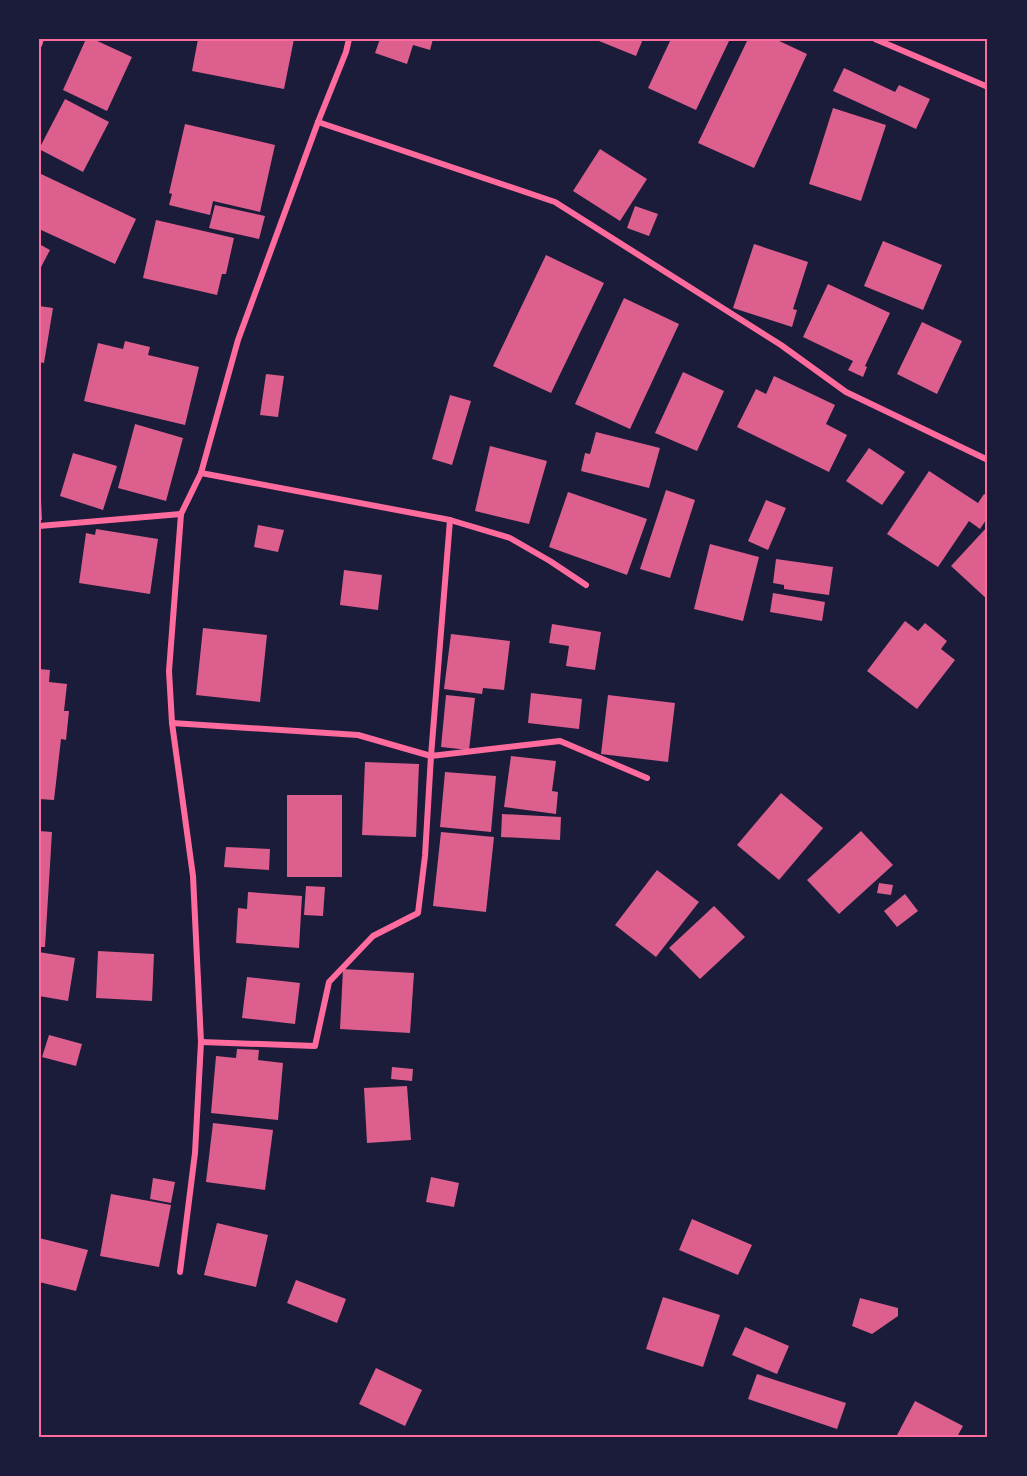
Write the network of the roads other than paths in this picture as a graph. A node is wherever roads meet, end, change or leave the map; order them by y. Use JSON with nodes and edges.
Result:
{"nodes":[{"id":1,"x":41,"y":39,"type":"edge"},
{"id":2,"x":350,"y":39,"type":"edge"},
{"id":3,"x":875,"y":39,"type":"edge"},
{"id":4,"x":39,"y":45,"type":"edge"},
{"id":5,"x":987,"y":84,"type":"edge"},
{"id":6,"x":318,"y":122,"type":"junction"},
{"id":7,"x":988,"y":460,"type":"edge"},
{"id":8,"x":201,"y":473,"type":"junction"},
{"id":9,"x":181,"y":514,"type":"junction"},
{"id":10,"x":450,"y":520,"type":"junction"},
{"id":11,"x":39,"y":526,"type":"edge"},
{"id":12,"x":586,"y":585,"type":"dead end"},
{"id":13,"x":172,"y":723,"type":"junction"},
{"id":14,"x":431,"y":756,"type":"junction"},
{"id":15,"x":647,"y":778,"type":"dead end"},
{"id":16,"x":201,"y":1042,"type":"junction"},
{"id":17,"x":180,"y":1272,"type":"dead end"}],
"edges":[{"from":1,"to":4,"type":"street"},
{"from":2,"to":6,"type":"street"},
{"from":3,"to":5,"type":"street"},
{"from":6,"to":7,"type":"street"},
{"from":6,"to":8,"type":"street"},
{"from":8,"to":9,"type":"street"},
{"from":8,"to":10,"type":"street"},
{"from":9,"to":11,"type":"street"},
{"from":9,"to":13,"type":"street"},
{"from":10,"to":12,"type":"street"},
{"from":10,"to":14,"type":"street"},
{"from":13,"to":14,"type":"street"},
{"from":13,"to":16,"type":"street"},
{"from":14,"to":15,"type":"street"},
{"from":14,"to":16,"type":"street"},
{"from":16,"to":17,"type":"street"}]}
